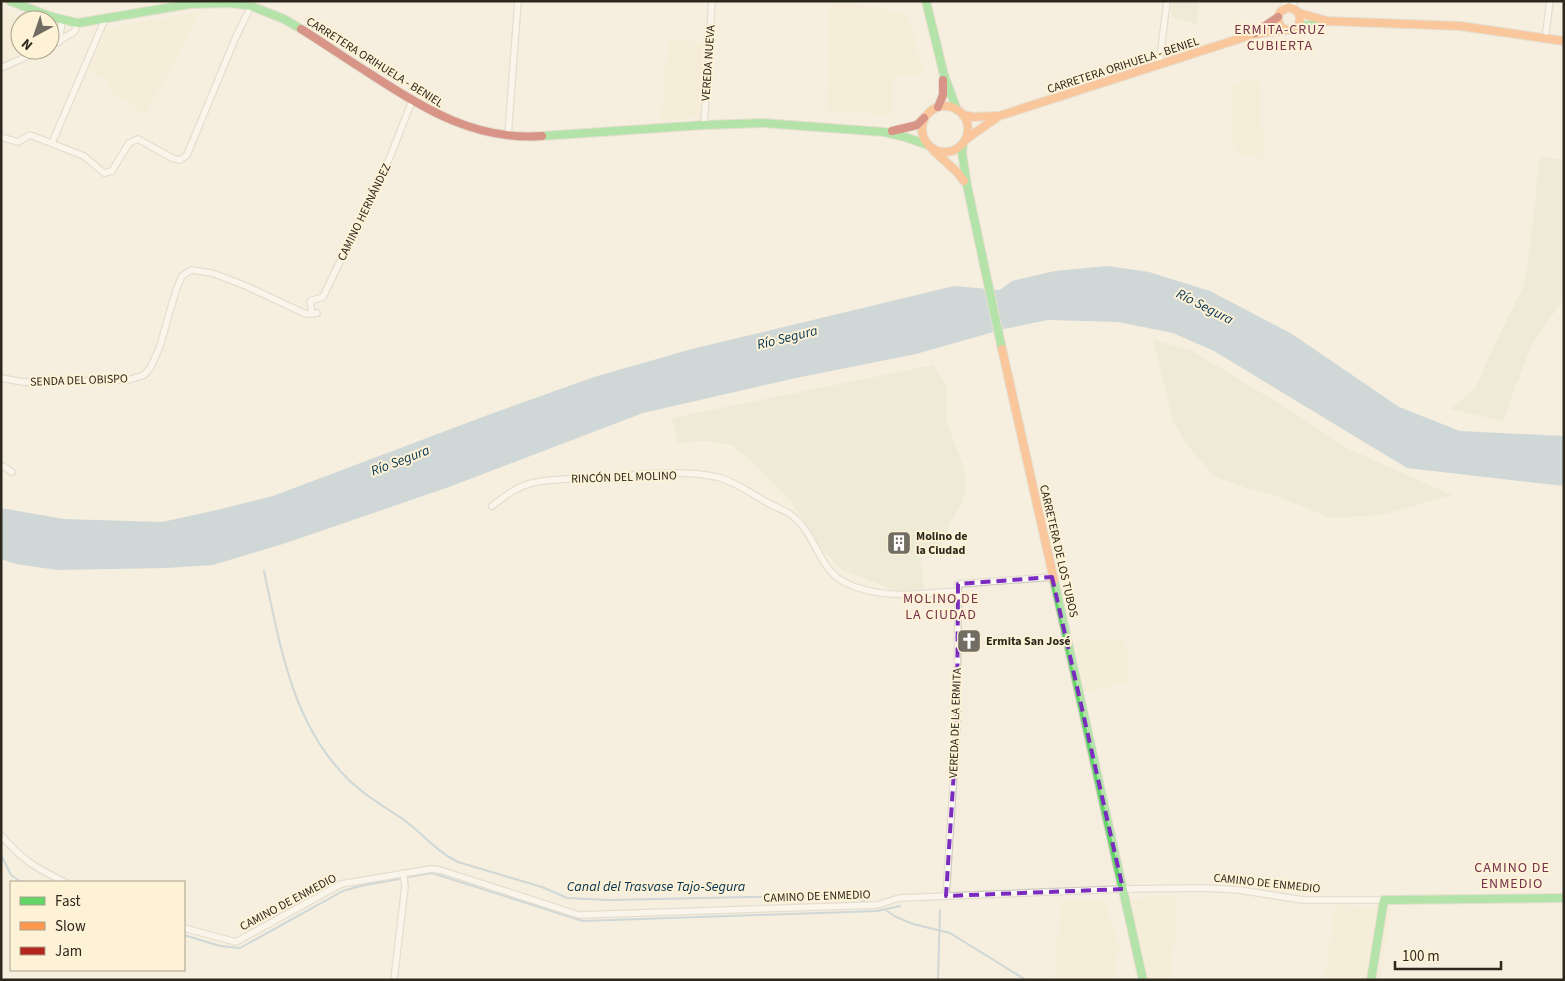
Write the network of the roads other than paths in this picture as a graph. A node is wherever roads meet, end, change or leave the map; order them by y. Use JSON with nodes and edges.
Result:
{"nodes":[{"id":1,"x":10,"y":1,"type":"edge"},
{"id":2,"x":518,"y":1,"type":"edge"},
{"id":3,"x":712,"y":1,"type":"edge"},
{"id":4,"x":926,"y":1,"type":"edge"},
{"id":5,"x":1167,"y":1,"type":"edge"},
{"id":6,"x":1286,"y":1,"type":"edge"},
{"id":7,"x":1550,"y":1,"type":"edge"},
{"id":8,"x":179,"y":4,"type":"edge"},
{"id":9,"x":251,"y":6,"type":"junction"},
{"id":10,"x":1295,"y":8,"type":"edge"},
{"id":11,"x":1279,"y":14,"type":"junction"},
{"id":12,"x":105,"y":19,"type":"junction"},
{"id":13,"x":62,"y":21,"type":"junction"},
{"id":14,"x":1327,"y":21,"type":"junction"},
{"id":15,"x":78,"y":23,"type":"junction"},
{"id":16,"x":1298,"y":27,"type":"junction"},
{"id":17,"x":1284,"y":30,"type":"junction"},
{"id":18,"x":1254,"y":34,"type":"junction"},
{"id":19,"x":60,"y":35,"type":"edge"},
{"id":20,"x":1545,"y":39,"type":"junction"},
{"id":21,"x":60,"y":41,"type":"edge"},
{"id":22,"x":1564,"y":41,"type":"edge"},
{"id":23,"x":19,"y":60,"type":"edge"},
{"id":24,"x":1159,"y":65,"type":"junction"},
{"id":25,"x":1,"y":68,"type":"edge"},
{"id":26,"x":944,"y":76,"type":"junction"},
{"id":27,"x":412,"y":101,"type":"junction"},
{"id":28,"x":938,"y":107,"type":"junction"},
{"id":29,"x":960,"y":112,"type":"junction"},
{"id":30,"x":1000,"y":116,"type":"junction"},
{"id":31,"x":925,"y":117,"type":"junction"},
{"id":32,"x":704,"y":125,"type":"junction"},
{"id":33,"x":884,"y":132,"type":"junction"},
{"id":34,"x":508,"y":135,"type":"junction"},
{"id":35,"x":1,"y":137,"type":"edge"},
{"id":36,"x":964,"y":141,"type":"junction"},
{"id":37,"x":52,"y":143,"type":"junction"},
{"id":38,"x":929,"y":146,"type":"junction"},
{"id":39,"x":967,"y":185,"type":"junction"},
{"id":40,"x":314,"y":314,"type":"joint"},
{"id":41,"x":1,"y":378,"type":"edge"},
{"id":42,"x":1,"y":465,"type":"edge"},
{"id":43,"x":12,"y":472,"type":"dead end"},
{"id":44,"x":492,"y":506,"type":"dead end"},
{"id":45,"x":1052,"y":577,"type":"junction"},
{"id":46,"x":958,"y":592,"type":"junction"},
{"id":47,"x":1,"y":835,"type":"edge"},
{"id":48,"x":404,"y":873,"type":"junction"},
{"id":49,"x":63,"y":881,"type":"edge"},
{"id":50,"x":1123,"y":889,"type":"junction"},
{"id":51,"x":946,"y":896,"type":"junction"},
{"id":52,"x":1564,"y":898,"type":"edge"},
{"id":53,"x":1384,"y":900,"type":"junction"},
{"id":54,"x":185,"y":928,"type":"edge"},
{"id":55,"x":394,"y":980,"type":"edge"},
{"id":56,"x":1143,"y":980,"type":"edge"},
{"id":57,"x":1371,"y":980,"type":"edge"}],
"edges":[{"from":1,"to":13,"type":"main road","name":"CARRETERA ORIHUELA - BENIEL"},
{"from":2,"to":34,"type":"street"},
{"from":3,"to":32,"type":"street","name":"VEREDA NUEVA"},
{"from":4,"to":26,"type":"main road"},
{"from":5,"to":24,"type":"street"},
{"from":6,"to":11,"type":"street"},
{"from":7,"to":20,"type":"street"},
{"from":8,"to":9,"type":"main road","name":"CARRETERA ORIHUELA - BENIEL"},
{"from":8,"to":12,"type":"main road","name":"CARRETERA ORIHUELA - BENIEL"},
{"from":9,"to":27,"type":"main road","name":"CARRETERA ORIHUELA - BENIEL"},
{"from":9,"to":37,"type":"street"},
{"from":10,"to":11,"type":"main road"},
{"from":10,"to":14,"type":"main road"},
{"from":10,"to":16,"type":"main road"},
{"from":11,"to":17,"type":"main road"},
{"from":11,"to":18,"type":"main road","name":"CARRETERA ORIHUELA - BENIEL"},
{"from":12,"to":15,"type":"main road","name":"CARRETERA ORIHUELA - BENIEL"},
{"from":12,"to":37,"type":"street"},
{"from":13,"to":15,"type":"main road","name":"CARRETERA ORIHUELA - BENIEL"},
{"from":13,"to":19,"type":"street"},
{"from":14,"to":16,"type":"main road"},
{"from":14,"to":20,"type":"main road"},
{"from":15,"to":21,"type":"street"},
{"from":16,"to":17,"type":"main road"},
{"from":17,"to":18,"type":"main road","name":"CARRETERA ORIHUELA - BENIEL"},
{"from":18,"to":24,"type":"main road","name":"CARRETERA ORIHUELA - BENIEL"},
{"from":20,"to":22,"type":"main road"},
{"from":23,"to":25,"type":"street"},
{"from":24,"to":30,"type":"main road","name":"CARRETERA ORIHUELA - BENIEL"},
{"from":26,"to":28,"type":"main road"},
{"from":26,"to":29,"type":"main road"},
{"from":27,"to":34,"type":"main road","name":"CARRETERA ORIHUELA - BENIEL"},
{"from":27,"to":40,"type":"street","name":"CAMINO HERNÁNDEZ"},
{"from":28,"to":29,"type":"main road"},
{"from":28,"to":31,"type":"main road"},
{"from":29,"to":30,"type":"main road","name":"CARRETERA ORIHUELA - BENIEL"},
{"from":29,"to":36,"type":"main road"},
{"from":30,"to":36,"type":"main road","name":"CARRETERA ORIHUELA - BENIEL"},
{"from":31,"to":33,"type":"main road","name":"CARRETERA ORIHUELA - BENIEL"},
{"from":31,"to":38,"type":"main road"},
{"from":32,"to":33,"type":"main road","name":"CARRETERA ORIHUELA - BENIEL"},
{"from":32,"to":34,"type":"main road","name":"CARRETERA ORIHUELA - BENIEL"},
{"from":33,"to":38,"type":"main road","name":"CARRETERA ORIHUELA - BENIEL"},
{"from":35,"to":37,"type":"street"},
{"from":36,"to":38,"type":"main road"},
{"from":36,"to":39,"type":"main road","name":"CARRETERA DE LOS TUBOS"},
{"from":38,"to":39,"type":"main road"},
{"from":39,"to":45,"type":"main road","name":"CARRETERA DE LOS TUBOS"},
{"from":40,"to":41,"type":"street","name":"SENDA DEL OBISPO"},
{"from":42,"to":43,"type":"street"},
{"from":44,"to":46,"type":"street","name":"RINCÓN DEL MOLINO"},
{"from":45,"to":46,"type":"street"},
{"from":45,"to":50,"type":"main road","name":"CARRETERA DE LOS TUBOS"},
{"from":46,"to":51,"type":"street","name":"VEREDA DE LA ERMITA"},
{"from":47,"to":49,"type":"street"},
{"from":48,"to":51,"type":"street","name":"CAMINO DE ENMEDIO"},
{"from":48,"to":54,"type":"street","name":"CAMINO DE ENMEDIO"},
{"from":48,"to":55,"type":"street"},
{"from":50,"to":51,"type":"street","name":"CAMINO DE ENMEDIO"},
{"from":50,"to":53,"type":"street","name":"CAMINO DE ENMEDIO"},
{"from":50,"to":56,"type":"main road","name":"CARRETERA DE LOS TUBOS"},
{"from":52,"to":53,"type":"main road","name":"CAMINO DE ENMEDIO"},
{"from":53,"to":57,"type":"main road"}]}
